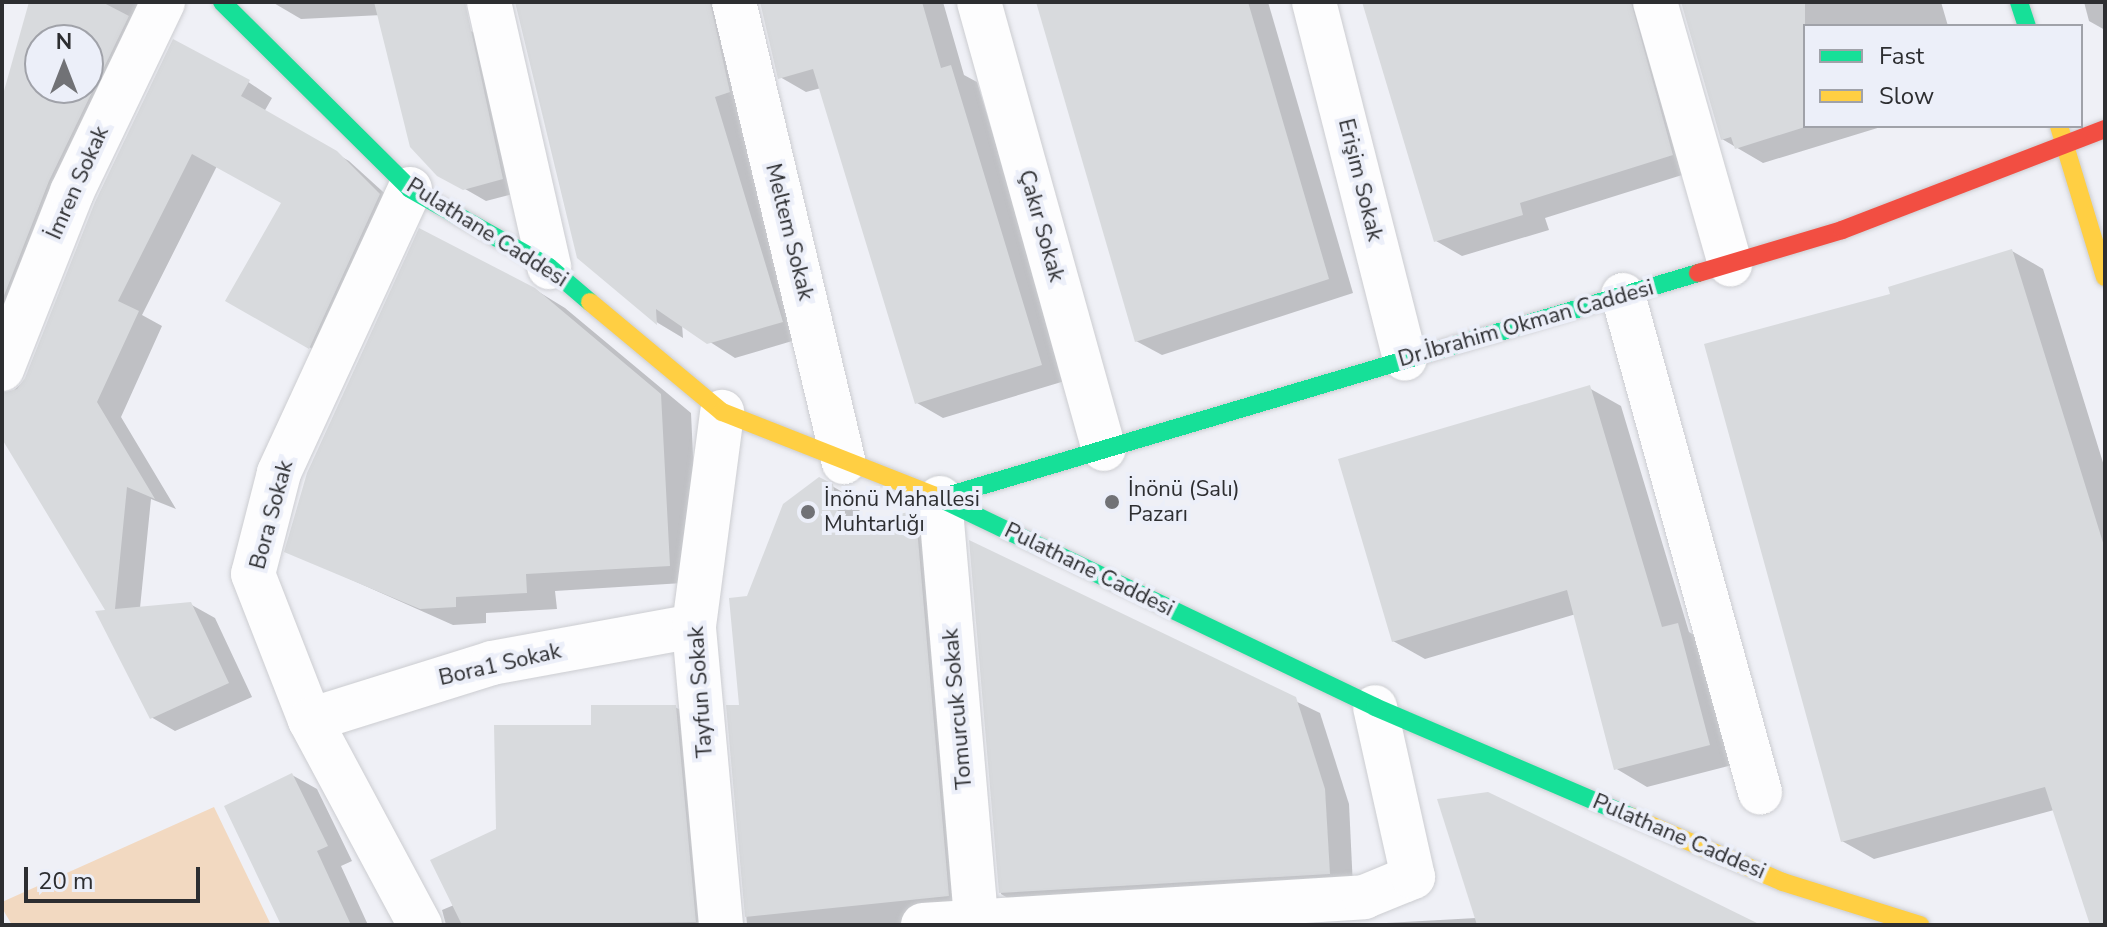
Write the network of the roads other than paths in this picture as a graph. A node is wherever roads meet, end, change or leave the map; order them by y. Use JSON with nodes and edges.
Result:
{"nodes":[{"id":1,"x":163,"y":2,"type":"edge"},
{"id":2,"x":222,"y":2,"type":"edge"},
{"id":3,"x":489,"y":2,"type":"edge"},
{"id":4,"x":734,"y":2,"type":"edge"},
{"id":5,"x":979,"y":2,"type":"edge"},
{"id":6,"x":1314,"y":2,"type":"edge"},
{"id":7,"x":1655,"y":2,"type":"edge"},
{"id":8,"x":2019,"y":2,"type":"edge"},
{"id":9,"x":2026,"y":24,"type":"edge"},
{"id":10,"x":2105,"y":129,"type":"edge"},
{"id":11,"x":2061,"y":134,"type":"edge"},
{"id":12,"x":410,"y":189,"type":"junction"},
{"id":13,"x":1730,"y":264,"type":"junction"},
{"id":14,"x":549,"y":267,"type":"junction"},
{"id":15,"x":2105,"y":277,"type":"edge"},
{"id":16,"x":1623,"y":295,"type":"junction"},
{"id":17,"x":1405,"y":359,"type":"junction"},
{"id":18,"x":2,"y":369,"type":"edge"},
{"id":19,"x":722,"y":412,"type":"junction"},
{"id":20,"x":1104,"y":449,"type":"junction"},
{"id":21,"x":844,"y":462,"type":"junction"},
{"id":22,"x":940,"y":498,"type":"junction"},
{"id":23,"x":694,"y":626,"type":"junction"},
{"id":24,"x":1375,"y":707,"type":"junction"},
{"id":25,"x":310,"y":720,"type":"junction"},
{"id":26,"x":1760,"y":792,"type":"dead end"},
{"id":27,"x":976,"y":920,"type":"junction"},
{"id":28,"x":420,"y":925,"type":"edge"},
{"id":29,"x":721,"y":925,"type":"edge"},
{"id":30,"x":923,"y":925,"type":"edge"},
{"id":31,"x":1920,"y":925,"type":"edge"}],
"edges":[{"from":1,"to":18,"type":"street","name":"İmren Sokak"},
{"from":2,"to":12,"type":"street","name":"Pulathane Caddesi"},
{"from":3,"to":14,"type":"street"},
{"from":4,"to":21,"type":"street","name":"Meltem Sokak"},
{"from":5,"to":20,"type":"street","name":"Çakır Sokak"},
{"from":6,"to":17,"type":"street","name":"Erişim Sokak"},
{"from":7,"to":13,"type":"street"},
{"from":8,"to":9,"type":"street"},
{"from":10,"to":11,"type":"street","name":"Dr.İbrahim Okman Caddesi"},
{"from":11,"to":13,"type":"street","name":"Dr.İbrahim Okman Caddesi"},
{"from":11,"to":15,"type":"street"},
{"from":12,"to":14,"type":"street","name":"Pulathane Caddesi"},
{"from":12,"to":25,"type":"street","name":"Bora Sokak"},
{"from":13,"to":16,"type":"street","name":"Dr.İbrahim Okman Caddesi"},
{"from":14,"to":19,"type":"street","name":"Pulathane Caddesi"},
{"from":16,"to":17,"type":"street","name":"Dr.İbrahim Okman Caddesi"},
{"from":16,"to":26,"type":"street"},
{"from":17,"to":20,"type":"street","name":"Dr.İbrahim Okman Caddesi"},
{"from":19,"to":21,"type":"street","name":"Pulathane Caddesi"},
{"from":19,"to":23,"type":"street","name":"Tayfun Sokak"},
{"from":20,"to":22,"type":"street","name":"Dr.İbrahim Okman Caddesi"},
{"from":21,"to":22,"type":"street","name":"Pulathane Caddesi"},
{"from":22,"to":24,"type":"street","name":"Pulathane Caddesi"},
{"from":22,"to":27,"type":"street","name":"Tomurcuk Sokak"},
{"from":23,"to":25,"type":"street","name":"Bora1 Sokak"},
{"from":23,"to":29,"type":"street","name":"Tayfun Sokak"},
{"from":24,"to":27,"type":"street"},
{"from":24,"to":31,"type":"street","name":"Pulathane Caddesi"},
{"from":25,"to":28,"type":"street","name":"Bora Sokak"},
{"from":27,"to":30,"type":"street"}]}
